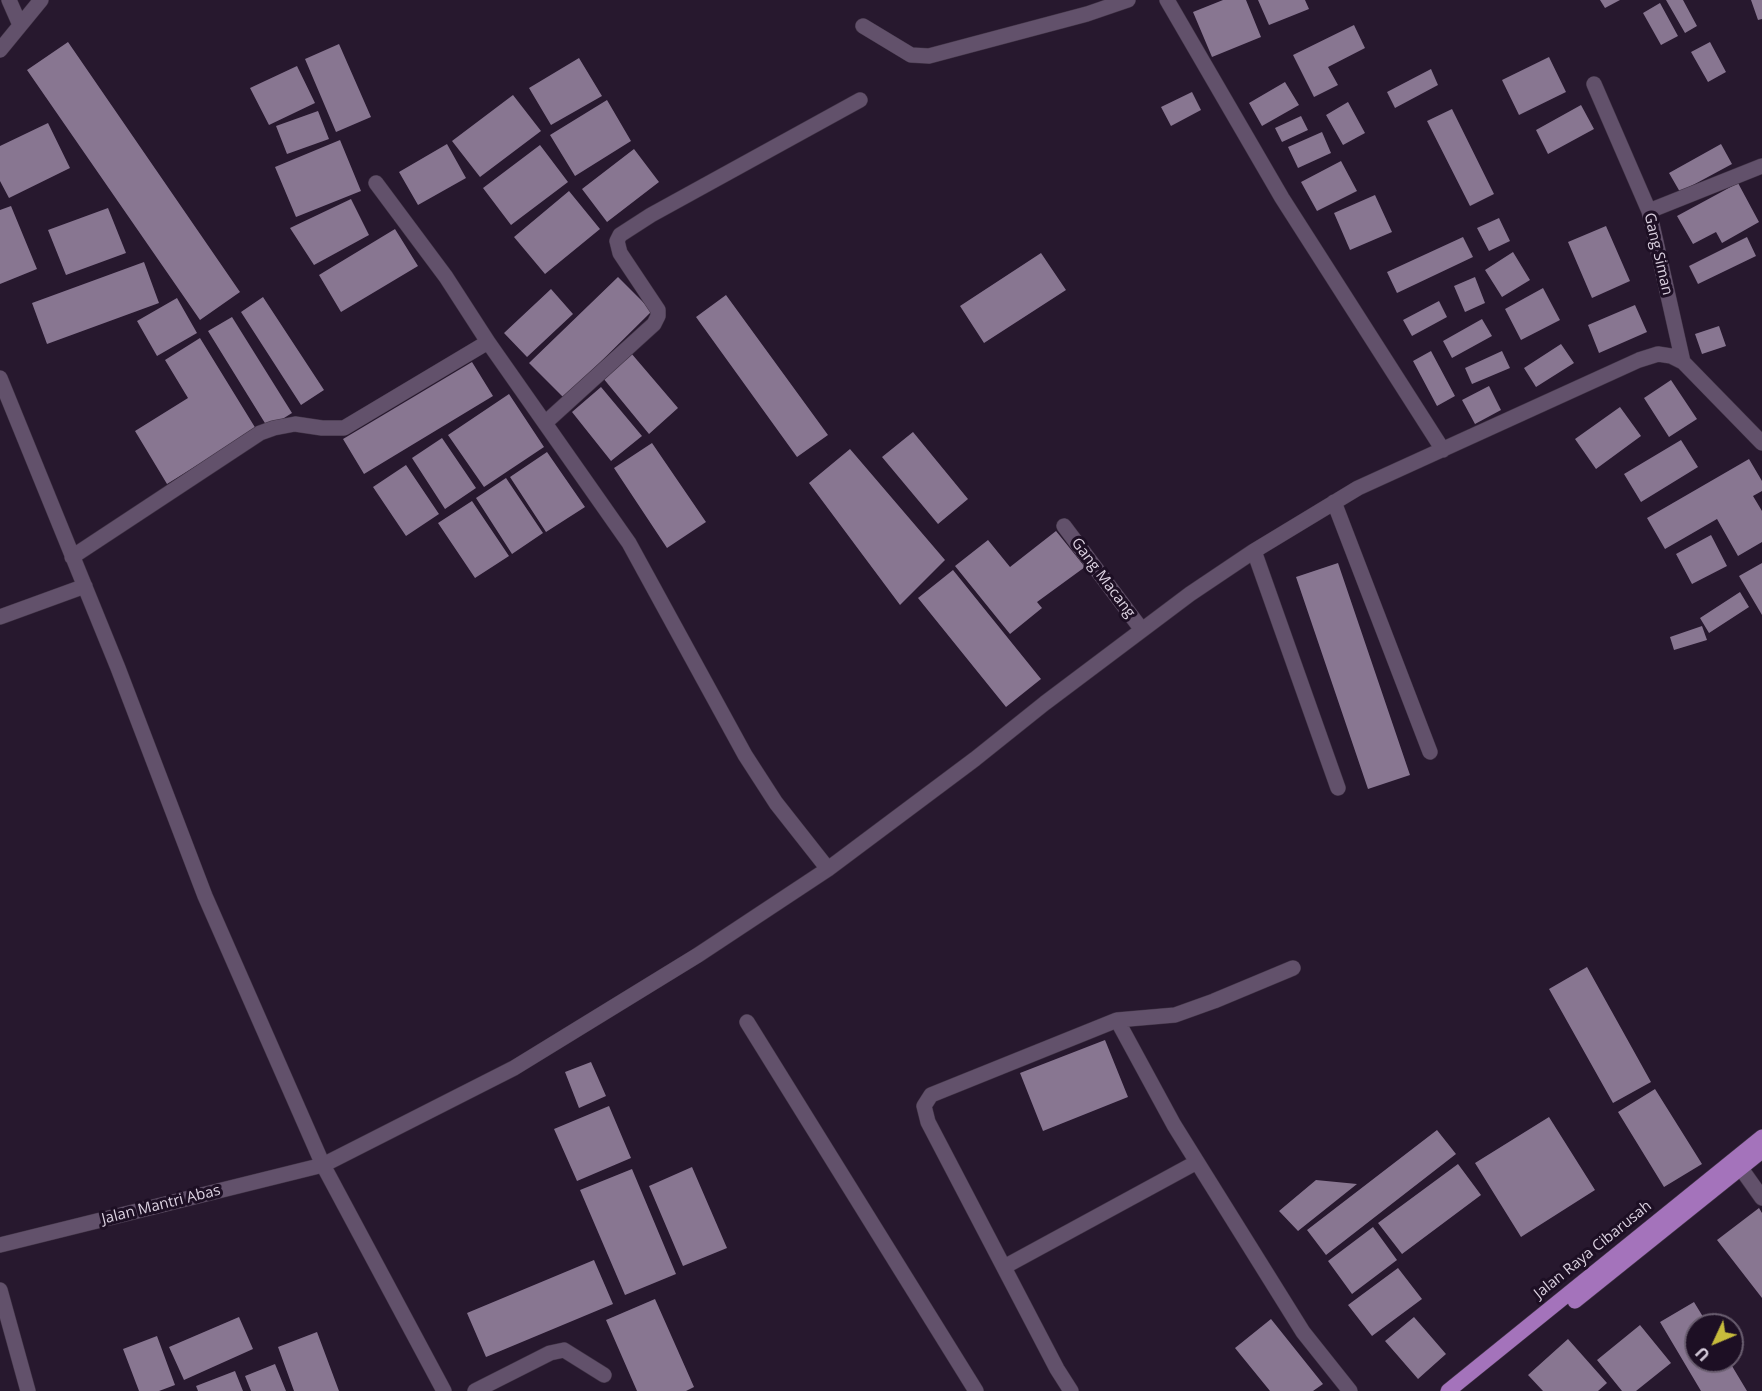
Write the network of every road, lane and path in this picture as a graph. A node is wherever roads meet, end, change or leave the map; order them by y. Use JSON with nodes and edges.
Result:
{"nodes":[{"id":1,"x":9,"y":0,"type":"edge"},
{"id":2,"x":40,"y":0,"type":"edge"},
{"id":3,"x":1128,"y":0,"type":"edge"},
{"id":4,"x":1167,"y":0,"type":"edge"},
{"id":5,"x":20,"y":25,"type":"junction"},
{"id":6,"x":863,"y":26,"type":"dead end"},
{"id":7,"x":0,"y":50,"type":"edge"},
{"id":8,"x":1594,"y":84,"type":"dead end"},
{"id":9,"x":860,"y":100,"type":"dead end"},
{"id":10,"x":1762,"y":166,"type":"edge"},
{"id":11,"x":376,"y":183,"type":"dead end"},
{"id":12,"x":1649,"y":211,"type":"junction"},
{"id":13,"x":488,"y":342,"type":"junction"},
{"id":14,"x":1683,"y":362,"type":"junction"},
{"id":15,"x":0,"y":378,"type":"edge"},
{"id":16,"x":545,"y":423,"type":"junction"},
{"id":17,"x":1762,"y":443,"type":"edge"},
{"id":18,"x":1443,"y":450,"type":"junction"},
{"id":19,"x":1334,"y":502,"type":"junction"},
{"id":20,"x":1064,"y":526,"type":"dead end"},
{"id":21,"x":1254,"y":551,"type":"junction"},
{"id":22,"x":72,"y":557,"type":"junction"},
{"id":23,"x":85,"y":586,"type":"junction"},
{"id":24,"x":0,"y":617,"type":"edge"},
{"id":25,"x":1142,"y":630,"type":"junction"},
{"id":26,"x":1430,"y":752,"type":"dead end"},
{"id":27,"x":1338,"y":788,"type":"dead end"},
{"id":28,"x":828,"y":868,"type":"junction"},
{"id":29,"x":1293,"y":968,"type":"dead end"},
{"id":30,"x":1117,"y":1020,"type":"junction"},
{"id":31,"x":747,"y":1022,"type":"dead end"},
{"id":32,"x":1762,"y":1137,"type":"edge"},
{"id":33,"x":1762,"y":1151,"type":"edge"},
{"id":34,"x":1197,"y":1162,"type":"junction"},
{"id":35,"x":323,"y":1165,"type":"junction"},
{"id":36,"x":1740,"y":1167,"type":"junction"},
{"id":37,"x":1762,"y":1198,"type":"edge"},
{"id":38,"x":0,"y":1245,"type":"edge"},
{"id":39,"x":1004,"y":1268,"type":"junction"},
{"id":40,"x":0,"y":1290,"type":"edge"},
{"id":41,"x":604,"y":1375,"type":"dead end"},
{"id":42,"x":28,"y":1391,"type":"edge"},
{"id":43,"x":444,"y":1391,"type":"edge"},
{"id":44,"x":475,"y":1391,"type":"edge"},
{"id":45,"x":976,"y":1391,"type":"edge"},
{"id":46,"x":1071,"y":1391,"type":"edge"},
{"id":47,"x":1350,"y":1391,"type":"edge"},
{"id":48,"x":1448,"y":1391,"type":"edge"},
{"id":49,"x":1464,"y":1391,"type":"edge"}],
"edges":[{"from":1,"to":5,"type":"street"},
{"from":2,"to":5,"type":"street"},
{"from":3,"to":6,"type":"street"},
{"from":4,"to":18,"type":"street"},
{"from":5,"to":7,"type":"street"},
{"from":8,"to":12,"type":"street","name":"Gang Siman"},
{"from":9,"to":16,"type":"street"},
{"from":10,"to":12,"type":"street"},
{"from":11,"to":13,"type":"street"},
{"from":12,"to":14,"type":"street","name":"Gang Siman"},
{"from":13,"to":16,"type":"street"},
{"from":13,"to":22,"type":"street"},
{"from":14,"to":17,"type":"street"},
{"from":14,"to":18,"type":"street","name":"Jalan Mantri Abas"},
{"from":15,"to":22,"type":"street"},
{"from":16,"to":28,"type":"street"},
{"from":18,"to":19,"type":"street","name":"Jalan Mantri Abas"},
{"from":19,"to":21,"type":"street","name":"Jalan Mantri Abas"},
{"from":19,"to":26,"type":"street"},
{"from":20,"to":25,"type":"street","name":"Gang Macang"},
{"from":21,"to":25,"type":"street","name":"Jalan Mantri Abas"},
{"from":21,"to":27,"type":"street"},
{"from":22,"to":23,"type":"street"},
{"from":23,"to":24,"type":"street"},
{"from":23,"to":35,"type":"street"},
{"from":25,"to":28,"type":"street","name":"Jalan Mantri Abas"},
{"from":28,"to":35,"type":"street","name":"Jalan Mantri Abas"},
{"from":29,"to":30,"type":"street"},
{"from":30,"to":34,"type":"street"},
{"from":30,"to":39,"type":"street"},
{"from":31,"to":45,"type":"street"},
{"from":32,"to":48,"type":"main road","name":"Jalan Raya Cibarusah"},
{"from":33,"to":36,"type":"main road","name":"Jalan Raya Cibarusah"},
{"from":34,"to":39,"type":"street"},
{"from":34,"to":47,"type":"street"},
{"from":35,"to":38,"type":"street","name":"Jalan Mantri Abas"},
{"from":35,"to":43,"type":"street"},
{"from":36,"to":37,"type":"street"},
{"from":36,"to":49,"type":"main road","name":"Jalan Raya Cibarusah"},
{"from":39,"to":46,"type":"street"},
{"from":40,"to":42,"type":"street"},
{"from":41,"to":44,"type":"street"}]}
